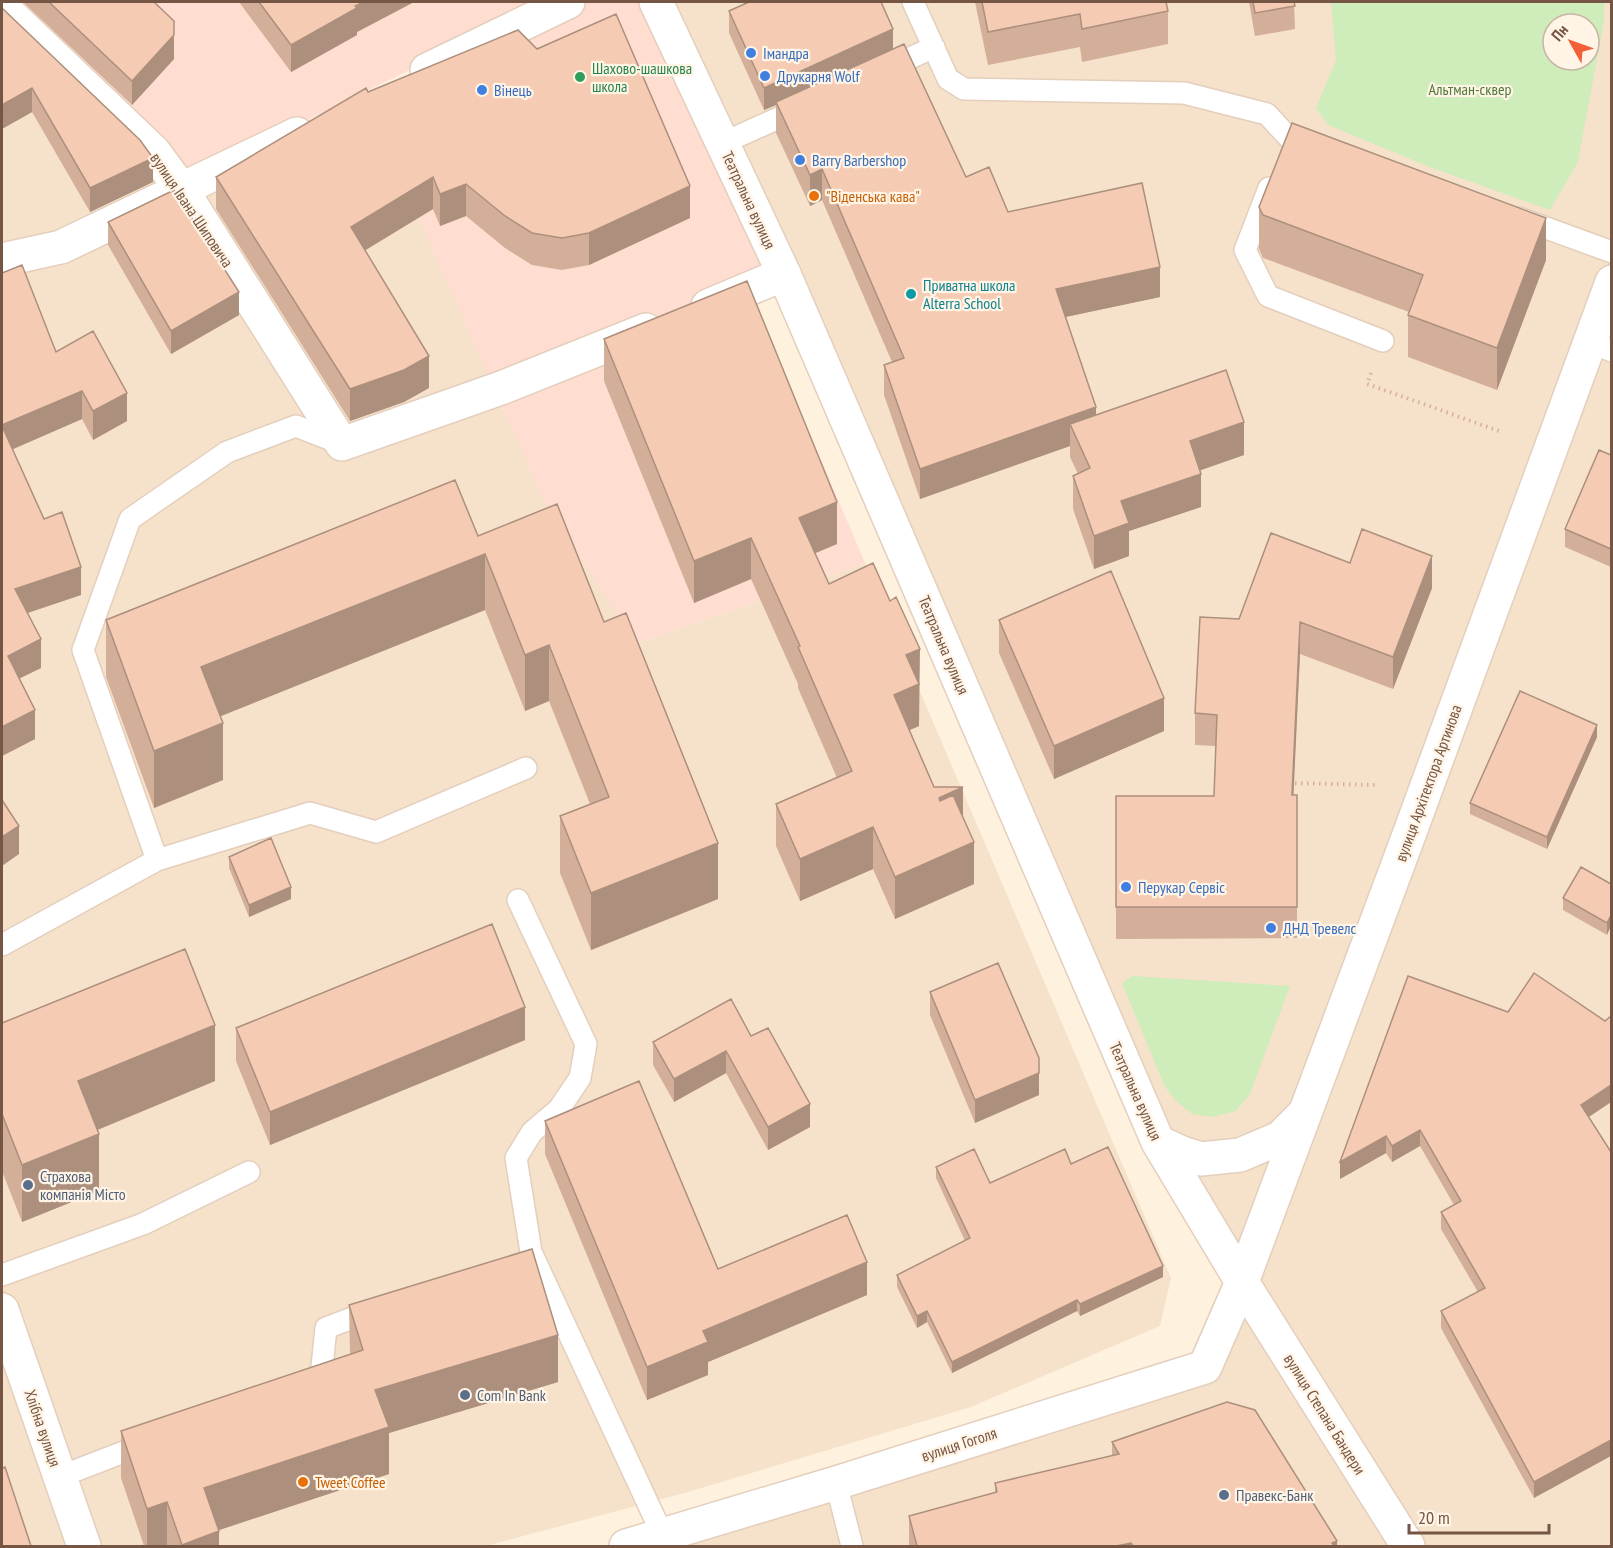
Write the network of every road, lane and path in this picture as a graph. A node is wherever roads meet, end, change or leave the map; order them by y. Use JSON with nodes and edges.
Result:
{"nodes":[{"id":1,"x":568,"y":2,"type":"edge"},
{"id":2,"x":656,"y":2,"type":"edge"},
{"id":3,"x":913,"y":2,"type":"edge"},
{"id":4,"x":2,"y":7,"type":"edge"},
{"id":5,"x":934,"y":47,"type":"junction"},
{"id":6,"x":871,"y":76,"type":"edge"},
{"id":7,"x":398,"y":84,"type":"edge"},
{"id":8,"x":818,"y":100,"type":"edge"},
{"id":9,"x":325,"y":120,"type":"edge"},
{"id":10,"x":1289,"y":138,"type":"junction"},
{"id":11,"x":723,"y":143,"type":"junction"},
{"id":12,"x":1311,"y":145,"type":"edge"},
{"id":13,"x":182,"y":190,"type":"junction"},
{"id":14,"x":1496,"y":210,"type":"edge"},
{"id":15,"x":1611,"y":252,"type":"edge"},
{"id":16,"x":2,"y":260,"type":"edge"},
{"id":17,"x":784,"y":274,"type":"junction"},
{"id":18,"x":1611,"y":282,"type":"edge"},
{"id":19,"x":1383,"y":341,"type":"joint"},
{"id":20,"x":1601,"y":346,"type":"edge"},
{"id":21,"x":1502,"y":432,"type":"dead end"},
{"id":22,"x":342,"y":444,"type":"junction"},
{"id":23,"x":526,"y":768,"type":"dead end"},
{"id":24,"x":1279,"y":783,"type":"edge"},
{"id":25,"x":1375,"y":785,"type":"dead end"},
{"id":26,"x":157,"y":860,"type":"junction"},
{"id":27,"x":518,"y":900,"type":"dead end"},
{"id":28,"x":2,"y":945,"type":"edge"},
{"id":29,"x":1307,"y":1112,"type":"junction"},
{"id":30,"x":1158,"y":1142,"type":"junction"},
{"id":31,"x":249,"y":1172,"type":"dead end"},
{"id":32,"x":531,"y":1252,"type":"junction"},
{"id":33,"x":510,"y":1260,"type":"edge"},
{"id":34,"x":2,"y":1275,"type":"edge"},
{"id":35,"x":1242,"y":1282,"type":"junction"},
{"id":36,"x":391,"y":1304,"type":"edge"},
{"id":37,"x":2,"y":1310,"type":"edge"},
{"id":38,"x":288,"y":1388,"type":"edge"},
{"id":39,"x":168,"y":1435,"type":"edge"},
{"id":40,"x":59,"y":1477,"type":"junction"},
{"id":41,"x":836,"y":1483,"type":"junction"},
{"id":42,"x":663,"y":1536,"type":"junction"},
{"id":43,"x":84,"y":1546,"type":"edge"},
{"id":44,"x":626,"y":1546,"type":"edge"},
{"id":45,"x":852,"y":1546,"type":"edge"},
{"id":46,"x":1408,"y":1546,"type":"edge"}],
"edges":[{"from":1,"to":7,"type":"street"},
{"from":2,"to":11,"type":"street","name":"Театральна вулиця"},
{"from":3,"to":5,"type":"lane"},
{"from":4,"to":13,"type":"street","name":"вулиця Івана Шиповича"},
{"from":5,"to":6,"type":"lane"},
{"from":5,"to":10,"type":"lane"},
{"from":8,"to":11,"type":"lane"},
{"from":9,"to":13,"type":"street"},
{"from":10,"to":12,"type":"lane"},
{"from":10,"to":19,"type":"lane"},
{"from":11,"to":17,"type":"street","name":"Театральна вулиця"},
{"from":13,"to":16,"type":"street"},
{"from":13,"to":22,"type":"street","name":"вулиця Івана Шиповича"},
{"from":14,"to":15,"type":"lane"},
{"from":17,"to":22,"type":"street"},
{"from":17,"to":30,"type":"street","name":"Театральна вулиця"},
{"from":18,"to":20,"type":"street","name":"вулиця Архітектора Артинова"},
{"from":19,"to":21,"type":"path"},
{"from":20,"to":29,"type":"street","name":"вулиця Архітектора Артинова"},
{"from":22,"to":26,"type":"lane"},
{"from":23,"to":26,"type":"lane"},
{"from":24,"to":25,"type":"path"},
{"from":26,"to":28,"type":"lane"},
{"from":27,"to":32,"type":"lane"},
{"from":29,"to":30,"type":"street"},
{"from":29,"to":35,"type":"street","name":"вулиця Архітектора Артинова"},
{"from":30,"to":35,"type":"street","name":"Театральна вулиця"},
{"from":31,"to":34,"type":"lane"},
{"from":32,"to":33,"type":"lane"},
{"from":32,"to":42,"type":"lane"},
{"from":35,"to":41,"type":"street","name":"вулиця Гоголя"},
{"from":35,"to":46,"type":"street","name":"вулиця Степана Бандери"},
{"from":36,"to":38,"type":"lane"},
{"from":37,"to":40,"type":"street","name":"Хлібна вулиця"},
{"from":39,"to":40,"type":"lane"},
{"from":40,"to":43,"type":"street","name":"Хлібна вулиця"},
{"from":41,"to":42,"type":"street","name":"вулиця Гоголя"},
{"from":41,"to":45,"type":"lane"},
{"from":42,"to":44,"type":"street","name":"вулиця Гоголя"}]}
